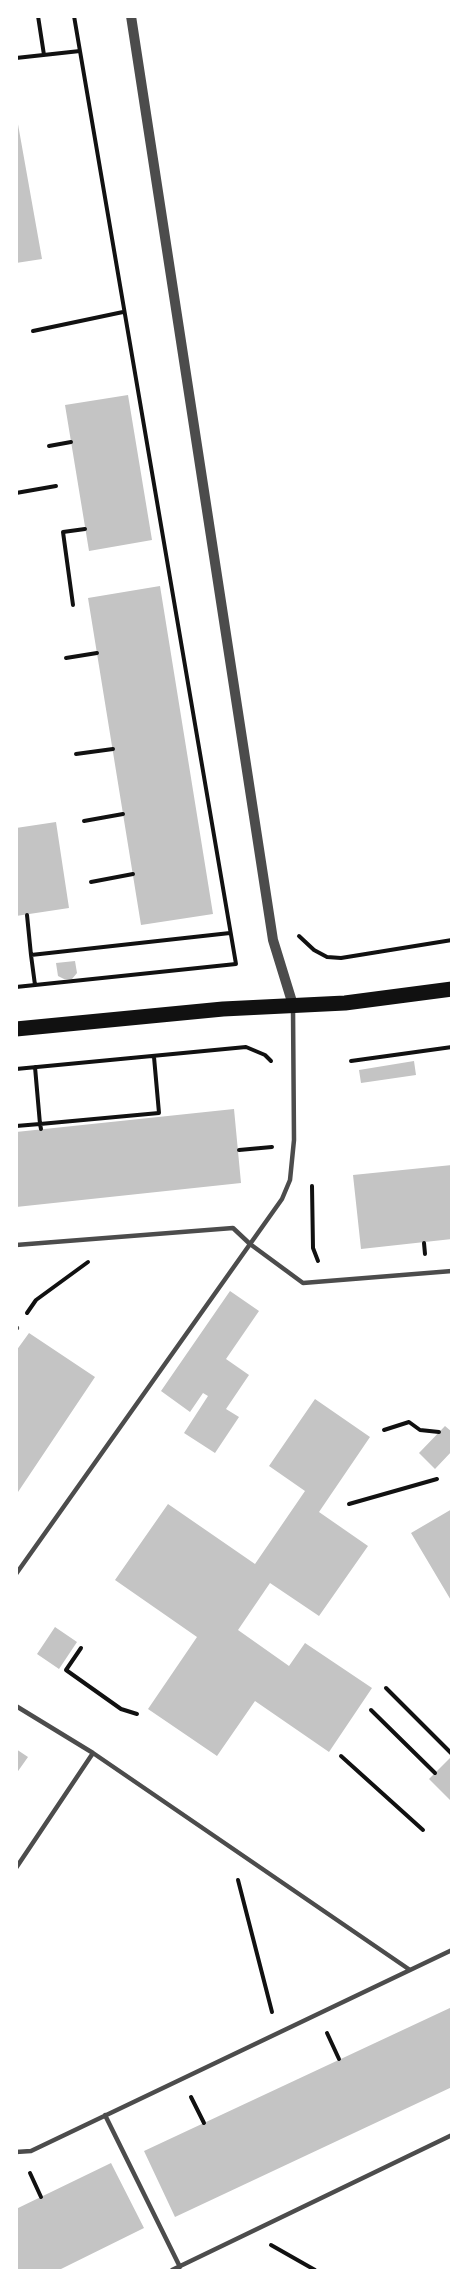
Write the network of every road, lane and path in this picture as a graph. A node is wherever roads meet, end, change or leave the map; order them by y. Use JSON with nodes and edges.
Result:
{"nodes":[{"id":1,"x":38,"y":16,"type":"edge"},
{"id":2,"x":74,"y":16,"type":"edge"},
{"id":3,"x":131,"y":16,"type":"edge"},
{"id":4,"x":80,"y":51,"type":"junction"},
{"id":5,"x":44,"y":55,"type":"junction"},
{"id":6,"x":16,"y":58,"type":"edge"},
{"id":7,"x":123,"y":312,"type":"junction"},
{"id":8,"x":33,"y":331,"type":"dead end"},
{"id":9,"x":71,"y":442,"type":"dead end"},
{"id":10,"x":49,"y":446,"type":"dead end"},
{"id":11,"x":56,"y":486,"type":"dead end"},
{"id":12,"x":16,"y":493,"type":"edge"},
{"id":13,"x":86,"y":529,"type":"dead end"},
{"id":14,"x":73,"y":605,"type":"dead end"},
{"id":15,"x":97,"y":653,"type":"dead end"},
{"id":16,"x":66,"y":658,"type":"dead end"},
{"id":17,"x":113,"y":749,"type":"dead end"},
{"id":18,"x":76,"y":754,"type":"dead end"},
{"id":19,"x":123,"y":814,"type":"dead end"},
{"id":20,"x":84,"y":821,"type":"dead end"},
{"id":21,"x":133,"y":874,"type":"dead end"},
{"id":22,"x":91,"y":882,"type":"dead end"},
{"id":23,"x":27,"y":915,"type":"dead end"},
{"id":24,"x":230,"y":933,"type":"junction"},
{"id":25,"x":300,"y":937,"type":"dead end"},
{"id":26,"x":452,"y":940,"type":"edge"},
{"id":27,"x":31,"y":955,"type":"junction"},
{"id":28,"x":35,"y":986,"type":"junction"},
{"id":29,"x":16,"y":987,"type":"edge"},
{"id":30,"x":452,"y":989,"type":"edge"},
{"id":31,"x":293,"y":1005,"type":"junction"},
{"id":32,"x":16,"y":1029,"type":"edge"},
{"id":33,"x":452,"y":1047,"type":"edge"},
{"id":34,"x":154,"y":1057,"type":"junction"},
{"id":35,"x":351,"y":1060,"type":"dead end"},
{"id":36,"x":277,"y":1066,"type":"dead end"},
{"id":37,"x":35,"y":1067,"type":"junction"},
{"id":38,"x":16,"y":1069,"type":"edge"},
{"id":39,"x":16,"y":1126,"type":"edge"},
{"id":40,"x":41,"y":1127,"type":"junction"},
{"id":41,"x":279,"y":1147,"type":"dead end"},
{"id":42,"x":238,"y":1150,"type":"dead end"},
{"id":43,"x":312,"y":1181,"type":"dead end"},
{"id":44,"x":103,"y":1238,"type":"junction"},
{"id":45,"x":250,"y":1244,"type":"junction"},
{"id":46,"x":16,"y":1245,"type":"edge"},
{"id":47,"x":319,"y":1263,"type":"dead end"},
{"id":48,"x":452,"y":1271,"type":"edge"},
{"id":49,"x":23,"y":1319,"type":"dead end"},
{"id":50,"x":384,"y":1430,"type":"dead end"},
{"id":51,"x":439,"y":1432,"type":"dead end"},
{"id":52,"x":437,"y":1479,"type":"dead end"},
{"id":53,"x":349,"y":1504,"type":"dead end"},
{"id":54,"x":16,"y":1574,"type":"edge"},
{"id":55,"x":81,"y":1648,"type":"dead end"},
{"id":56,"x":386,"y":1688,"type":"dead end"},
{"id":57,"x":16,"y":1706,"type":"edge"},
{"id":58,"x":371,"y":1710,"type":"dead end"},
{"id":59,"x":137,"y":1714,"type":"dead end"},
{"id":60,"x":93,"y":1753,"type":"junction"},
{"id":61,"x":452,"y":1754,"type":"edge"},
{"id":62,"x":341,"y":1756,"type":"dead end"},
{"id":63,"x":435,"y":1773,"type":"dead end"},
{"id":64,"x":423,"y":1830,"type":"dead end"},
{"id":65,"x":230,"y":1845,"type":"junction"},
{"id":66,"x":16,"y":1868,"type":"edge"},
{"id":67,"x":452,"y":1950,"type":"edge"},
{"id":68,"x":410,"y":1970,"type":"junction"},
{"id":69,"x":318,"y":2014,"type":"junction"},
{"id":70,"x":277,"y":2033,"type":"junction"},
{"id":71,"x":339,"y":2059,"type":"dead end"},
{"id":72,"x":105,"y":2115,"type":"junction"},
{"id":73,"x":452,"y":2135,"type":"edge"},
{"id":74,"x":16,"y":2152,"type":"edge"},
{"id":75,"x":249,"y":2233,"type":"junction"},
{"id":76,"x":180,"y":2267,"type":"junction"},
{"id":77,"x":172,"y":2271,"type":"edge"},
{"id":78,"x":315,"y":2271,"type":"edge"}],
"edges":[{"from":1,"to":5,"type":"path"},
{"from":2,"to":4,"type":"path"},
{"from":3,"to":31,"type":"street"},
{"from":4,"to":5,"type":"path"},
{"from":4,"to":7,"type":"path"},
{"from":5,"to":6,"type":"path"},
{"from":7,"to":8,"type":"path"},
{"from":7,"to":24,"type":"path"},
{"from":9,"to":10,"type":"path"},
{"from":11,"to":12,"type":"path"},
{"from":13,"to":14,"type":"path"},
{"from":15,"to":16,"type":"path"},
{"from":17,"to":18,"type":"path"},
{"from":19,"to":20,"type":"path"},
{"from":21,"to":22,"type":"path"},
{"from":23,"to":27,"type":"path"},
{"from":24,"to":27,"type":"path"},
{"from":24,"to":28,"type":"path"},
{"from":25,"to":26,"type":"path"},
{"from":27,"to":28,"type":"path"},
{"from":28,"to":29,"type":"path"},
{"from":30,"to":31,"type":"main road"},
{"from":31,"to":32,"type":"main road"},
{"from":31,"to":45,"type":"lane"},
{"from":33,"to":35,"type":"path"},
{"from":34,"to":36,"type":"path"},
{"from":34,"to":37,"type":"path"},
{"from":34,"to":40,"type":"path"},
{"from":37,"to":38,"type":"path"},
{"from":37,"to":40,"type":"path"},
{"from":39,"to":40,"type":"path"},
{"from":41,"to":42,"type":"path"},
{"from":43,"to":47,"type":"path"},
{"from":44,"to":45,"type":"lane"},
{"from":44,"to":46,"type":"lane"},
{"from":44,"to":49,"type":"path"},
{"from":45,"to":48,"type":"lane"},
{"from":45,"to":54,"type":"lane"},
{"from":50,"to":51,"type":"path"},
{"from":52,"to":53,"type":"path"},
{"from":55,"to":59,"type":"path"},
{"from":56,"to":61,"type":"path"},
{"from":57,"to":60,"type":"lane"},
{"from":58,"to":63,"type":"path"},
{"from":60,"to":65,"type":"lane"},
{"from":60,"to":66,"type":"lane"},
{"from":62,"to":64,"type":"path"},
{"from":65,"to":68,"type":"lane"},
{"from":65,"to":70,"type":"path"},
{"from":67,"to":68,"type":"lane"},
{"from":68,"to":69,"type":"lane"},
{"from":69,"to":70,"type":"lane"},
{"from":69,"to":71,"type":"path"},
{"from":70,"to":72,"type":"lane"},
{"from":72,"to":74,"type":"lane"},
{"from":72,"to":76,"type":"lane"},
{"from":73,"to":75,"type":"lane"},
{"from":75,"to":76,"type":"lane"},
{"from":75,"to":78,"type":"path"},
{"from":76,"to":77,"type":"lane"}]}
